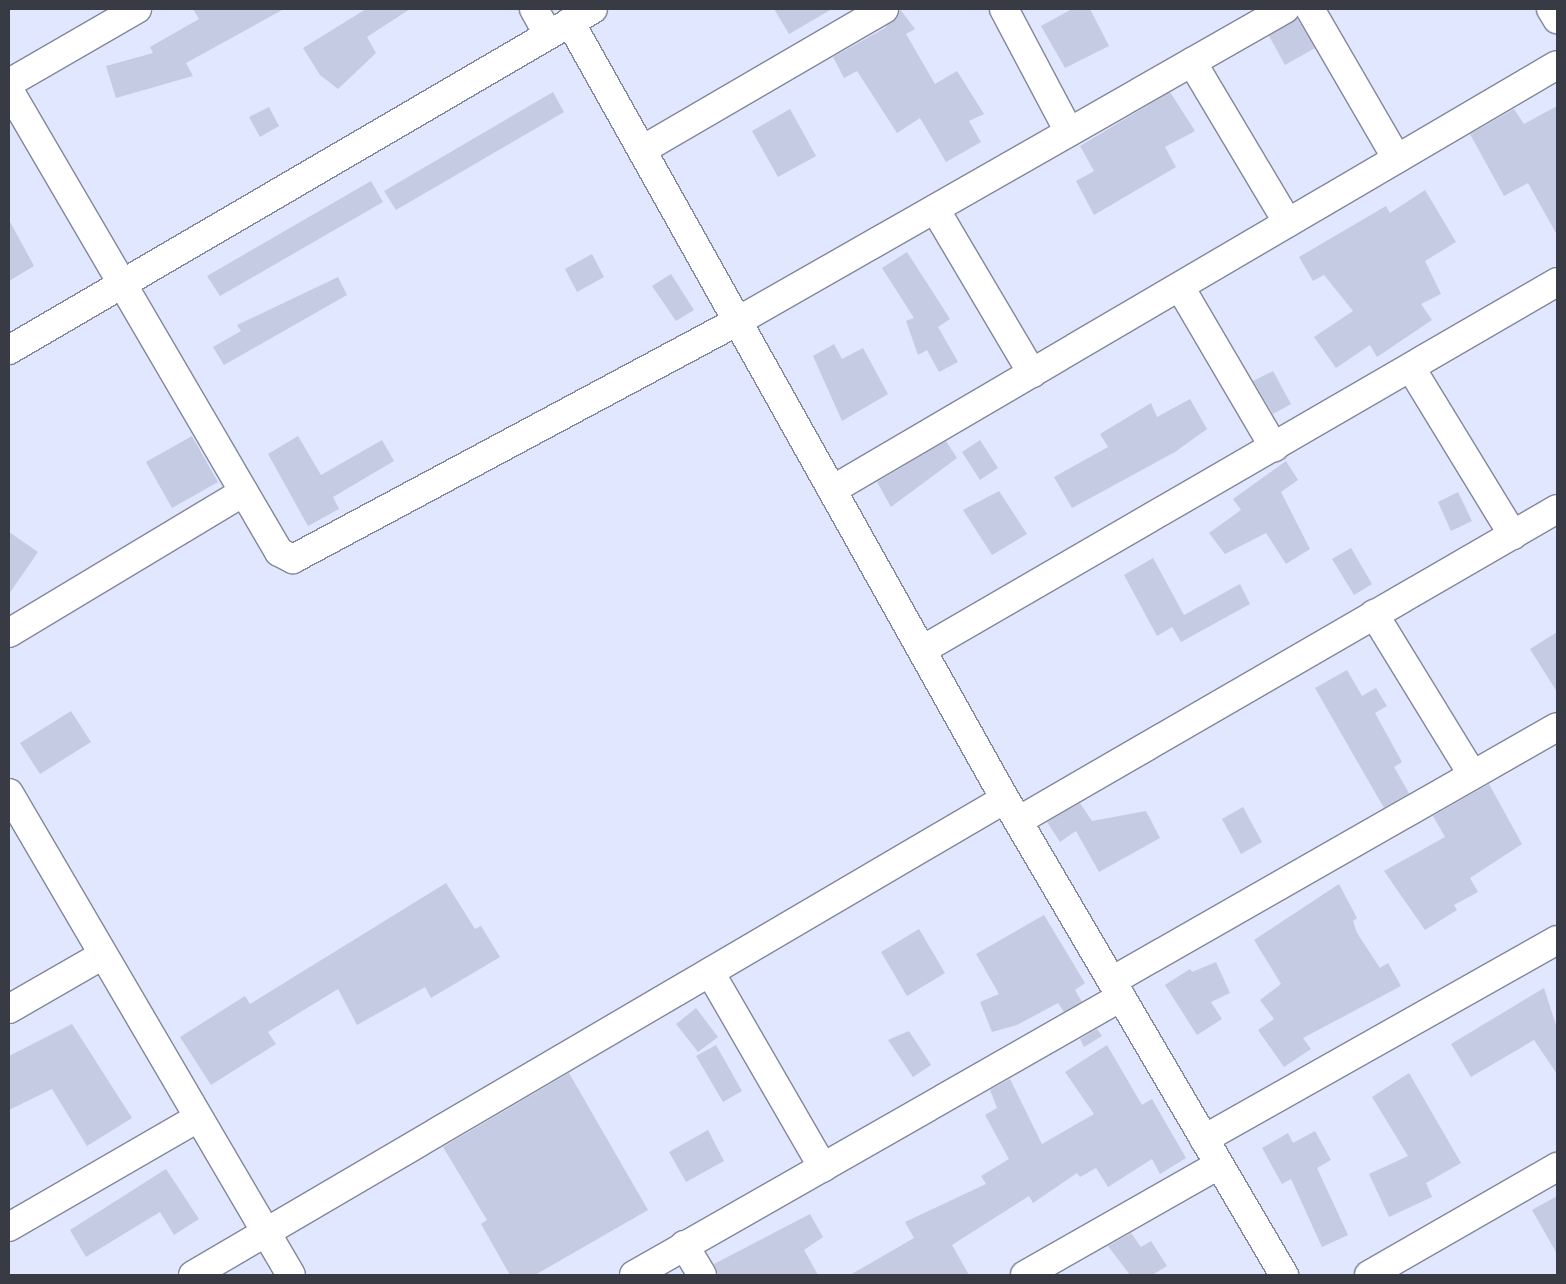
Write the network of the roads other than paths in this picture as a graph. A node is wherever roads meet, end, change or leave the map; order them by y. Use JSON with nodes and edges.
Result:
{"nodes":[{"id":1,"x":534,"y":9,"type":"edge"},
{"id":2,"x":884,"y":9,"type":"edge"},
{"id":3,"x":1004,"y":9,"type":"edge"},
{"id":4,"x":1285,"y":9,"type":"edge"},
{"id":5,"x":1310,"y":9,"type":"edge"},
{"id":6,"x":1551,"y":9,"type":"edge"},
{"id":7,"x":129,"y":11,"type":"edge"},
{"id":8,"x":1557,"y":19,"type":"edge"},
{"id":9,"x":570,"y":21,"type":"edge"},
{"id":10,"x":1192,"y":62,"type":"junction"},
{"id":11,"x":1557,"y":65,"type":"edge"},
{"id":12,"x":9,"y":83,"type":"edge"},
{"id":13,"x":9,"y":90,"type":"edge"},
{"id":14,"x":1069,"y":132,"type":"junction"},
{"id":15,"x":642,"y":150,"type":"junction"},
{"id":16,"x":1397,"y":159,"type":"junction"},
{"id":17,"x":935,"y":209,"type":"junction"},
{"id":18,"x":1288,"y":223,"type":"junction"},
{"id":19,"x":124,"y":282,"type":"junction"},
{"id":20,"x":1557,"y":282,"type":"edge"},
{"id":21,"x":1180,"y":286,"type":"junction"},
{"id":22,"x":738,"y":321,"type":"junction"},
{"id":23,"x":9,"y":350,"type":"edge"},
{"id":24,"x":1411,"y":368,"type":"junction"},
{"id":25,"x":1032,"y":373,"type":"junction"},
{"id":26,"x":1274,"y":447,"type":"junction"},
{"id":27,"x":832,"y":490,"type":"junction"},
{"id":28,"x":244,"y":492,"type":"junction"},
{"id":29,"x":1557,"y":509,"type":"edge"},
{"id":30,"x":1513,"y":535,"type":"junction"},
{"id":31,"x":1374,"y":614,"type":"junction"},
{"id":32,"x":9,"y":633,"type":"edge"},
{"id":33,"x":922,"y":650,"type":"junction"},
{"id":34,"x":1557,"y":726,"type":"edge"},
{"id":35,"x":1472,"y":774,"type":"junction"},
{"id":36,"x":9,"y":793,"type":"edge"},
{"id":37,"x":1012,"y":810,"type":"junction"},
{"id":38,"x":1554,"y":951,"type":"edge"},
{"id":39,"x":103,"y":955,"type":"junction"},
{"id":40,"x":710,"y":972,"type":"junction"},
{"id":41,"x":1116,"y":989,"type":"junction"},
{"id":42,"x":9,"y":1009,"type":"edge"},
{"id":43,"x":198,"y":1118,"type":"junction"},
{"id":44,"x":1204,"y":1139,"type":"junction"},
{"id":45,"x":1219,"y":1165,"type":"junction"},
{"id":46,"x":1557,"y":1167,"type":"edge"},
{"id":47,"x":823,"y":1168,"type":"junction"},
{"id":48,"x":9,"y":1227,"type":"edge"},
{"id":49,"x":265,"y":1232,"type":"junction"},
{"id":50,"x":684,"y":1245,"type":"junction"},
{"id":51,"x":192,"y":1275,"type":"edge"},
{"id":52,"x":291,"y":1275,"type":"edge"},
{"id":53,"x":634,"y":1275,"type":"edge"},
{"id":54,"x":702,"y":1275,"type":"edge"},
{"id":55,"x":1025,"y":1275,"type":"edge"},
{"id":56,"x":1284,"y":1275,"type":"edge"},
{"id":57,"x":1368,"y":1275,"type":"edge"}],
"edges":[{"from":1,"to":9,"type":"street"},
{"from":2,"to":15,"type":"street"},
{"from":3,"to":14,"type":"street"},
{"from":4,"to":10,"type":"street"},
{"from":5,"to":16,"type":"street"},
{"from":6,"to":8,"type":"street"},
{"from":7,"to":12,"type":"street"},
{"from":9,"to":15,"type":"street"},
{"from":9,"to":19,"type":"street"},
{"from":10,"to":14,"type":"street"},
{"from":10,"to":18,"type":"street"},
{"from":11,"to":16,"type":"street"},
{"from":13,"to":19,"type":"street"},
{"from":14,"to":17,"type":"street"},
{"from":15,"to":22,"type":"street"},
{"from":16,"to":18,"type":"street"},
{"from":17,"to":22,"type":"street"},
{"from":17,"to":25,"type":"street"},
{"from":18,"to":21,"type":"street"},
{"from":19,"to":23,"type":"street"},
{"from":19,"to":28,"type":"street"},
{"from":20,"to":24,"type":"street"},
{"from":21,"to":25,"type":"street"},
{"from":21,"to":26,"type":"street"},
{"from":22,"to":27,"type":"street"},
{"from":22,"to":28,"type":"street"},
{"from":24,"to":26,"type":"street"},
{"from":24,"to":30,"type":"street"},
{"from":25,"to":27,"type":"street"},
{"from":26,"to":33,"type":"street"},
{"from":27,"to":33,"type":"street"},
{"from":28,"to":32,"type":"street"},
{"from":29,"to":30,"type":"street"},
{"from":30,"to":31,"type":"street"},
{"from":31,"to":35,"type":"street"},
{"from":31,"to":37,"type":"street"},
{"from":33,"to":37,"type":"street"},
{"from":34,"to":35,"type":"street"},
{"from":35,"to":41,"type":"street"},
{"from":36,"to":39,"type":"street"},
{"from":37,"to":40,"type":"street"},
{"from":37,"to":41,"type":"street"},
{"from":38,"to":44,"type":"street"},
{"from":39,"to":42,"type":"street"},
{"from":39,"to":43,"type":"street"},
{"from":40,"to":47,"type":"street"},
{"from":40,"to":49,"type":"street"},
{"from":41,"to":44,"type":"street"},
{"from":41,"to":47,"type":"street"},
{"from":43,"to":48,"type":"street"},
{"from":43,"to":49,"type":"street"},
{"from":44,"to":45,"type":"street"},
{"from":45,"to":55,"type":"street"},
{"from":45,"to":56,"type":"street"},
{"from":46,"to":57,"type":"street"},
{"from":47,"to":50,"type":"street"},
{"from":49,"to":51,"type":"street"},
{"from":49,"to":52,"type":"street"},
{"from":50,"to":53,"type":"street"},
{"from":50,"to":54,"type":"street"}]}
